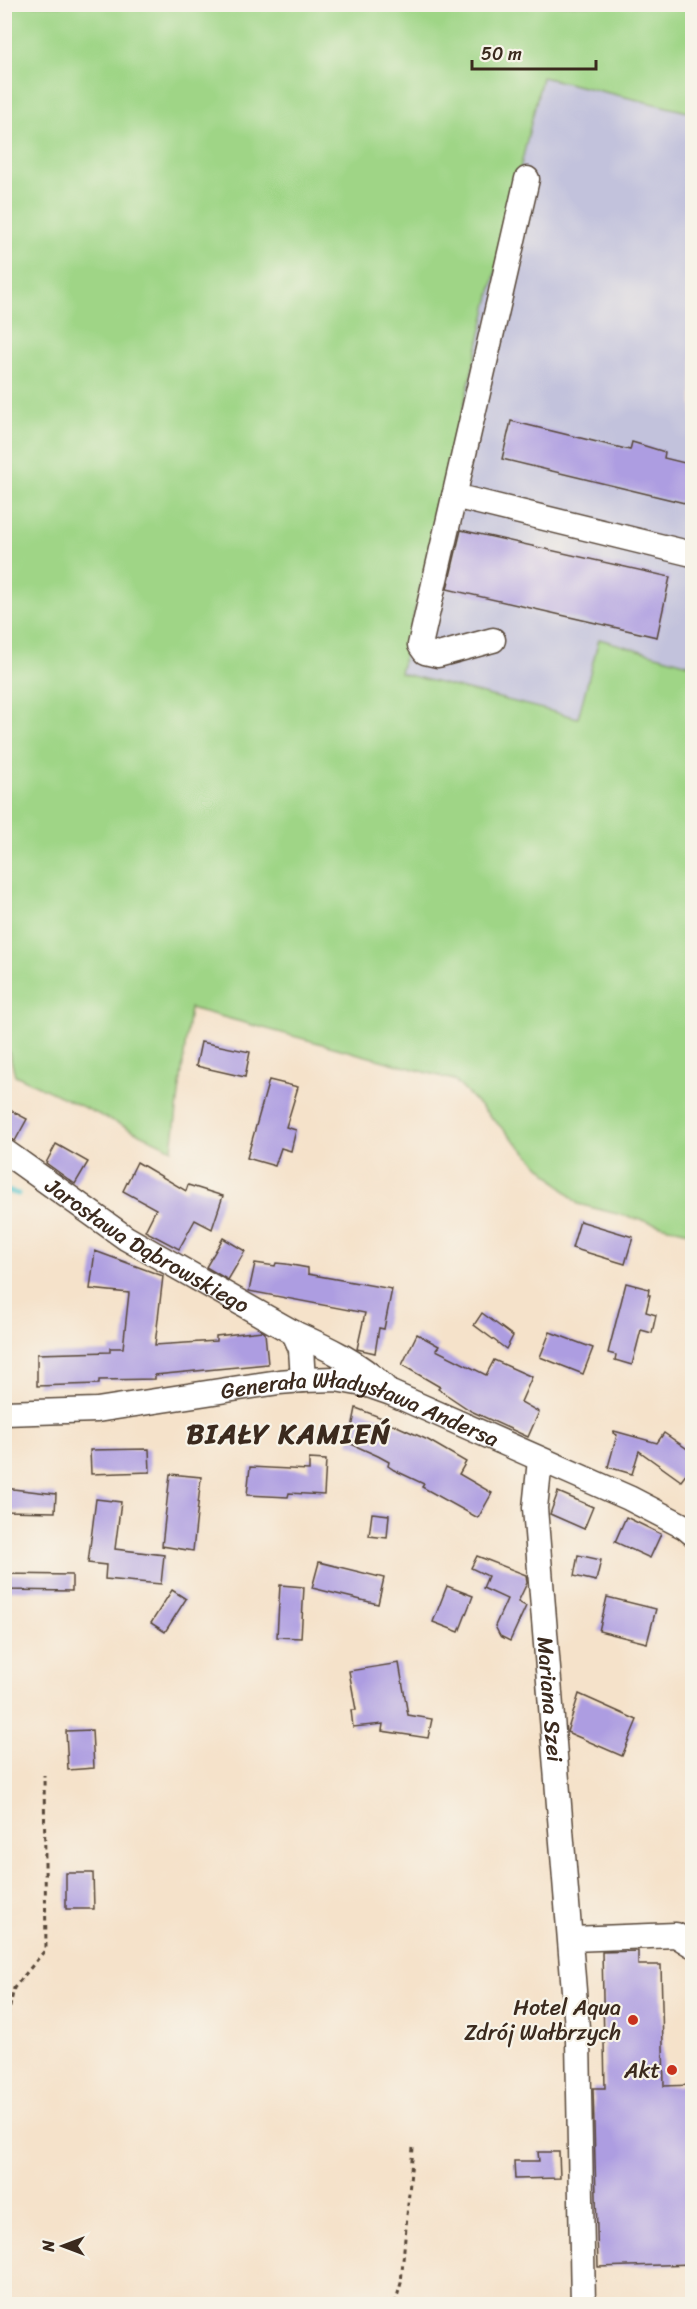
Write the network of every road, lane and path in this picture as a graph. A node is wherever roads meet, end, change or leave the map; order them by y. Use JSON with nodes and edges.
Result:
{"nodes":[{"id":1,"x":527,"y":179,"type":"dead end"},
{"id":2,"x":454,"y":496,"type":"junction"},
{"id":3,"x":693,"y":554,"type":"edge"},
{"id":4,"x":493,"y":640,"type":"dead end"},
{"id":5,"x":4,"y":1151,"type":"edge"},
{"id":6,"x":294,"y":1333,"type":"junction"},
{"id":7,"x":323,"y":1346,"type":"junction"},
{"id":8,"x":303,"y":1380,"type":"junction"},
{"id":9,"x":391,"y":1393,"type":"junction"},
{"id":10,"x":4,"y":1413,"type":"edge"},
{"id":11,"x":540,"y":1460,"type":"junction"},
{"id":12,"x":693,"y":1533,"type":"edge"},
{"id":13,"x":44,"y":1775,"type":"dead end"},
{"id":14,"x":572,"y":1938,"type":"junction"},
{"id":15,"x":693,"y":1945,"type":"edge"},
{"id":16,"x":4,"y":2034,"type":"edge"},
{"id":17,"x":413,"y":2148,"type":"dead end"},
{"id":18,"x":395,"y":2304,"type":"edge"},
{"id":19,"x":583,"y":2304,"type":"edge"}],
"edges":[{"from":1,"to":2,"type":"street"},
{"from":2,"to":3,"type":"street"},
{"from":2,"to":4,"type":"street"},
{"from":5,"to":6,"type":"street","name":"Jarosława Dąbrowskiego"},
{"from":6,"to":7,"type":"street","name":"Jarosława Dąbrowskiego"},
{"from":6,"to":8,"type":"street"},
{"from":7,"to":8,"type":"street"},
{"from":7,"to":9,"type":"street","name":"Jarosława Dąbrowskiego"},
{"from":8,"to":9,"type":"street","name":"Generała Władysława Andersa"},
{"from":8,"to":10,"type":"street","name":"Generała Władysława Andersa"},
{"from":9,"to":11,"type":"street","name":"Generała Władysława Andersa"},
{"from":11,"to":12,"type":"street","name":"Generała Władysława Andersa"},
{"from":11,"to":14,"type":"street","name":"Mariana Szei"},
{"from":13,"to":16,"type":"path"},
{"from":14,"to":15,"type":"street"},
{"from":14,"to":19,"type":"street","name":"Mariana Szei"},
{"from":17,"to":18,"type":"path"}]}
